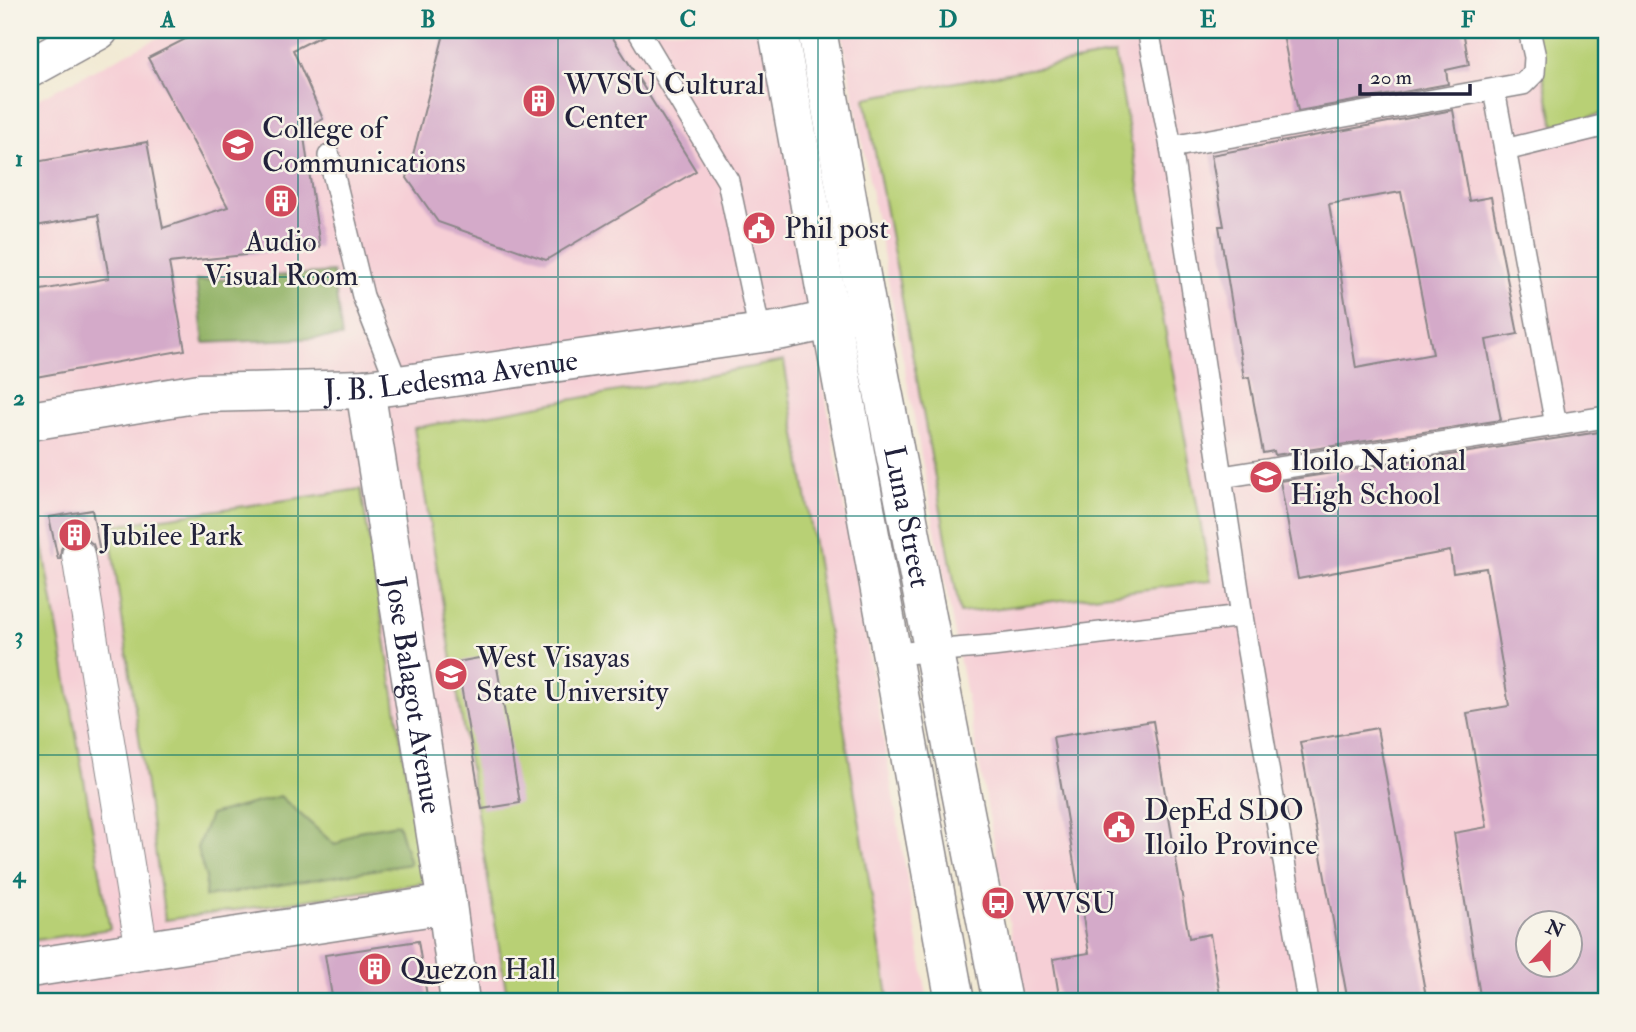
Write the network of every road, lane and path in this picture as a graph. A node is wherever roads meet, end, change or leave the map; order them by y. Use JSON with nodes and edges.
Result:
{"nodes":[{"id":1,"x":99,"y":30,"type":"edge"},
{"id":2,"x":638,"y":30,"type":"edge"},
{"id":3,"x":778,"y":30,"type":"edge"},
{"id":4,"x":817,"y":30,"type":"edge"},
{"id":5,"x":1529,"y":30,"type":"edge"},
{"id":6,"x":1150,"y":40,"type":"dead end"},
{"id":7,"x":30,"y":68,"type":"edge"},
{"id":8,"x":1494,"y":90,"type":"junction"},
{"id":9,"x":1606,"y":125,"type":"edge"},
{"id":10,"x":1171,"y":147,"type":"junction"},
{"id":11,"x":1505,"y":150,"type":"junction"},
{"id":12,"x":329,"y":156,"type":"dead end"},
{"id":13,"x":867,"y":309,"type":"junction"},
{"id":14,"x":830,"y":320,"type":"junction"},
{"id":15,"x":760,"y":332,"type":"junction"},
{"id":16,"x":382,"y":387,"type":"junction"},
{"id":17,"x":1606,"y":417,"type":"edge"},
{"id":18,"x":30,"y":421,"type":"edge"},
{"id":19,"x":1556,"y":425,"type":"junction"},
{"id":20,"x":1222,"y":477,"type":"junction"},
{"id":21,"x":78,"y":555,"type":"dead end"},
{"id":22,"x":1242,"y":616,"type":"junction"},
{"id":23,"x":934,"y":652,"type":"junction"},
{"id":24,"x":893,"y":654,"type":"junction"},
{"id":25,"x":447,"y":904,"type":"junction"},
{"id":26,"x":142,"y":951,"type":"junction"},
{"id":27,"x":30,"y":968,"type":"edge"},
{"id":28,"x":460,"y":1002,"type":"edge"},
{"id":29,"x":955,"y":1002,"type":"edge"},
{"id":30,"x":1002,"y":1002,"type":"edge"},
{"id":31,"x":1308,"y":1002,"type":"edge"}],
"edges":[{"from":1,"to":7,"type":"main road"},
{"from":2,"to":15,"type":"lane"},
{"from":3,"to":14,"type":"main road","name":"Luna Street"},
{"from":4,"to":13,"type":"main road","name":"Luna Street"},
{"from":5,"to":8,"type":"lane"},
{"from":6,"to":10,"type":"lane"},
{"from":8,"to":10,"type":"lane"},
{"from":8,"to":11,"type":"lane"},
{"from":9,"to":11,"type":"lane"},
{"from":10,"to":20,"type":"lane"},
{"from":11,"to":19,"type":"lane"},
{"from":12,"to":16,"type":"lane"},
{"from":13,"to":14,"type":"main road","name":"J. B. Ledesma Avenue"},
{"from":13,"to":23,"type":"main road","name":"Luna Street"},
{"from":14,"to":15,"type":"main road","name":"J. B. Ledesma Avenue"},
{"from":14,"to":24,"type":"main road","name":"Luna Street"},
{"from":15,"to":16,"type":"main road","name":"J. B. Ledesma Avenue"},
{"from":16,"to":18,"type":"main road","name":"J. B. Ledesma Avenue"},
{"from":16,"to":25,"type":"main road","name":"Jose Balagot Avenue"},
{"from":17,"to":19,"type":"lane"},
{"from":19,"to":20,"type":"lane"},
{"from":20,"to":22,"type":"lane"},
{"from":21,"to":26,"type":"street"},
{"from":22,"to":23,"type":"lane"},
{"from":22,"to":31,"type":"lane"},
{"from":23,"to":24,"type":"lane"},
{"from":23,"to":30,"type":"main road","name":"Luna Street"},
{"from":24,"to":29,"type":"main road","name":"Luna Street"},
{"from":25,"to":26,"type":"main road"},
{"from":25,"to":28,"type":"main road","name":"Jose Balagot Avenue"},
{"from":26,"to":27,"type":"main road"}]}
